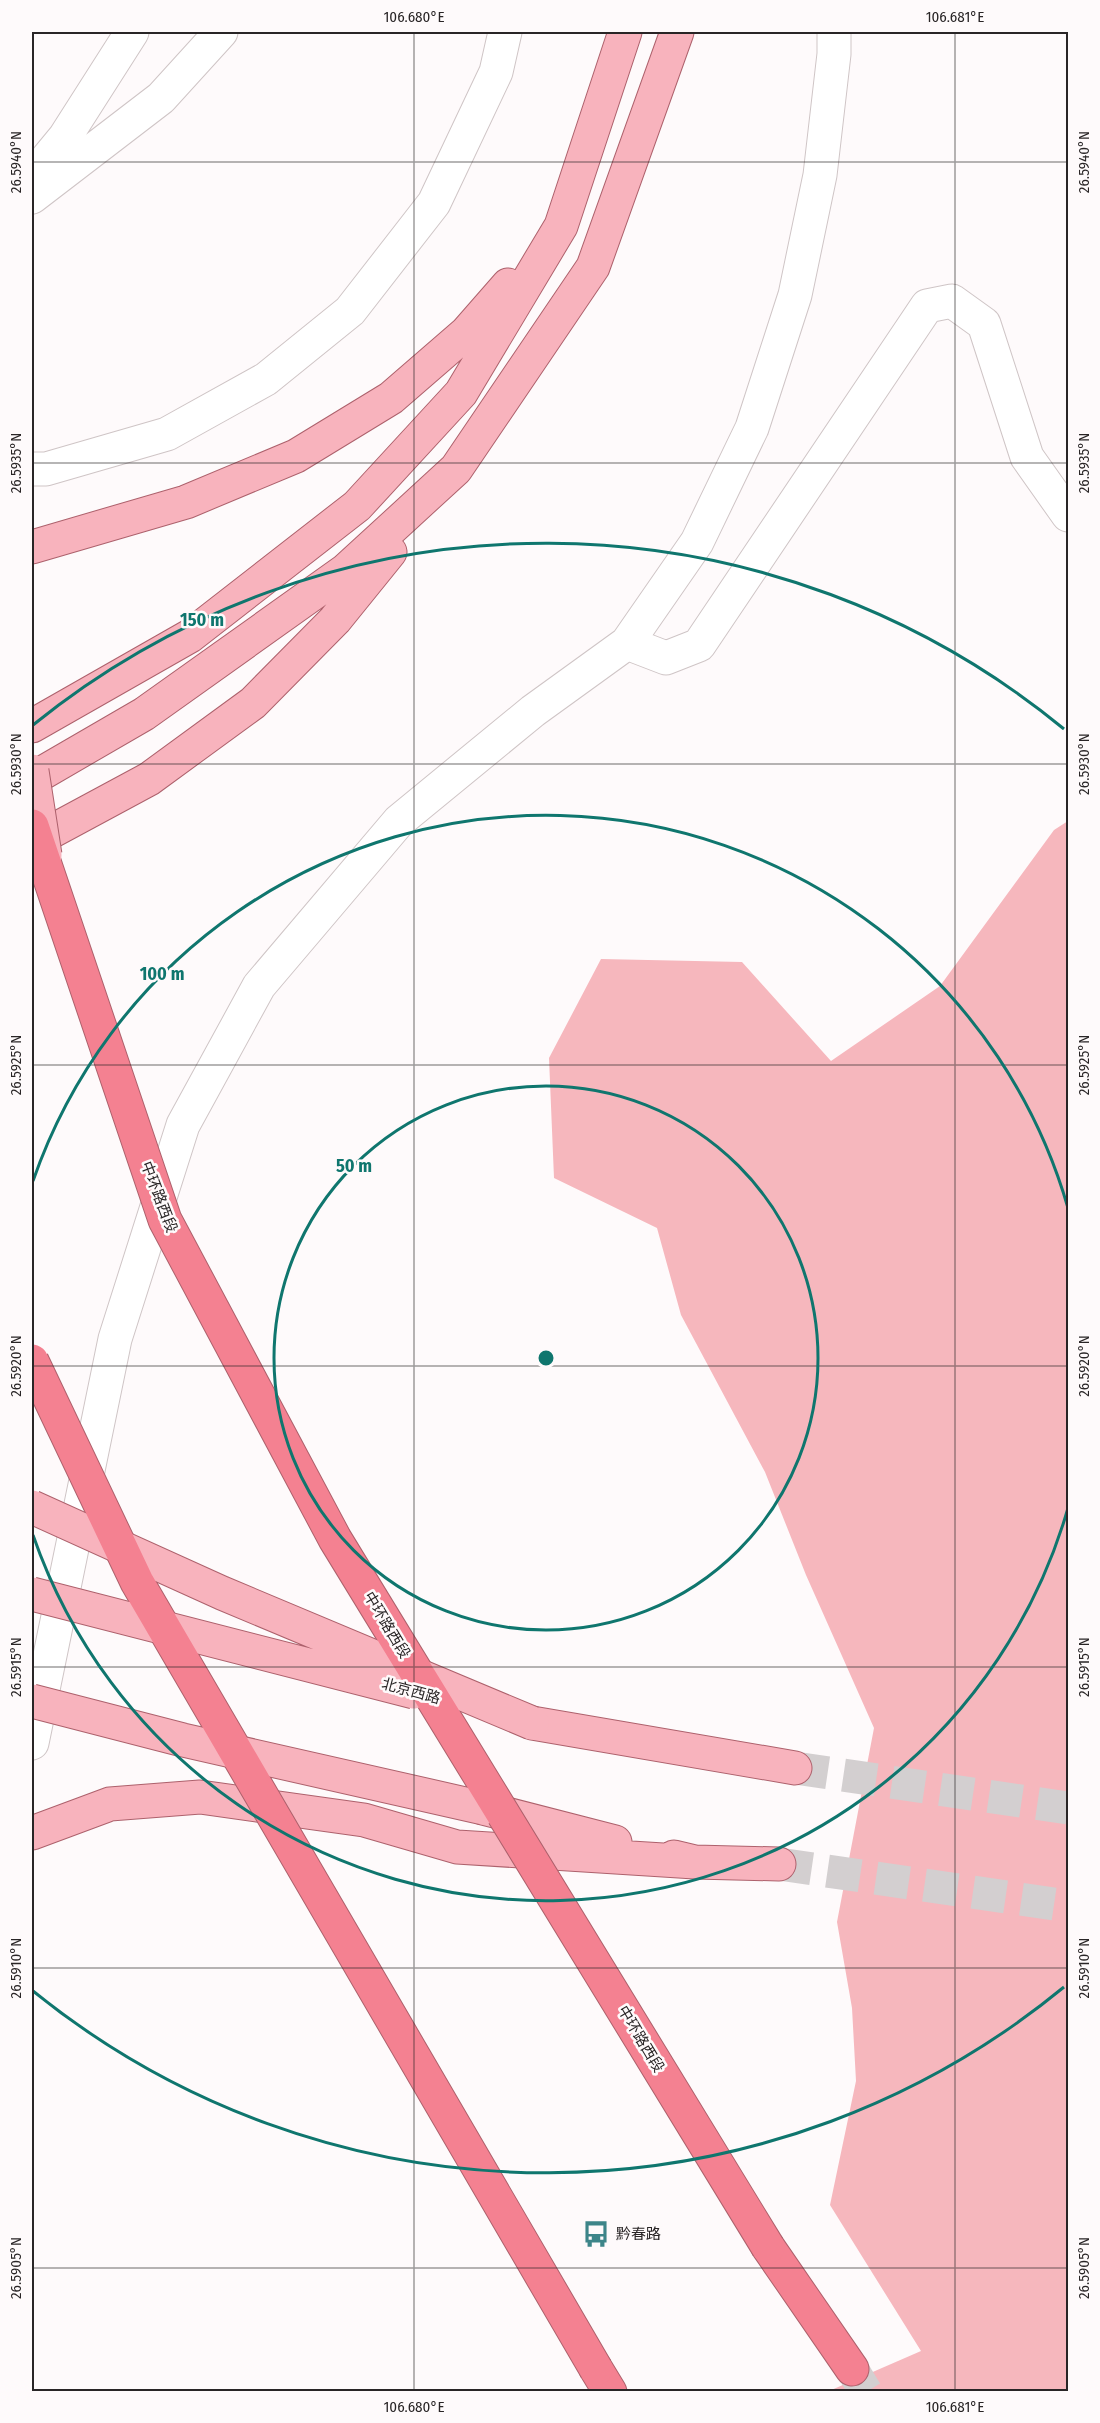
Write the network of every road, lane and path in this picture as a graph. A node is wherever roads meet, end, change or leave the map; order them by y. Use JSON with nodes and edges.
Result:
{"nodes":[{"id":1,"x":132,"y":32,"type":"edge"},
{"id":2,"x":220,"y":32,"type":"edge"},
{"id":3,"x":505,"y":32,"type":"edge"},
{"id":4,"x":625,"y":32,"type":"edge"},
{"id":5,"x":677,"y":32,"type":"edge"},
{"id":6,"x":834,"y":32,"type":"edge"},
{"id":7,"x":32,"y":177,"type":"edge"},
{"id":8,"x":32,"y":197,"type":"edge"},
{"id":9,"x":561,"y":226,"type":"junction"},
{"id":10,"x":32,"y":469,"type":"edge"},
{"id":11,"x":456,"y":469,"type":"junction"},
{"id":12,"x":1068,"y":515,"type":"edge"},
{"id":13,"x":32,"y":547,"type":"edge"},
{"id":14,"x":627,"y":643,"type":"junction"},
{"id":15,"x":32,"y":726,"type":"edge"},
{"id":16,"x":32,"y":771,"type":"edge"},
{"id":17,"x":32,"y":779,"type":"edge"},
{"id":18,"x":32,"y":826,"type":"edge"},
{"id":19,"x":32,"y":842,"type":"edge"},
{"id":20,"x":49,"y":878,"type":"junction"},
{"id":21,"x":32,"y":1361,"type":"edge"},
{"id":22,"x":32,"y":1507,"type":"edge"},
{"id":23,"x":32,"y":1594,"type":"edge"},
{"id":24,"x":32,"y":1701,"type":"edge"},
{"id":25,"x":532,"y":1723,"type":"junction"},
{"id":26,"x":32,"y":1743,"type":"edge"},
{"id":27,"x":795,"y":1768,"type":"tunnel mouth"},
{"id":28,"x":32,"y":1833,"type":"edge"},
{"id":29,"x":695,"y":1862,"type":"junction"},
{"id":30,"x":779,"y":1864,"type":"tunnel mouth"},
{"id":31,"x":852,"y":2370,"type":"tunnel mouth"},
{"id":32,"x":603,"y":2380,"type":"edge"}],
"edges":[{"from":1,"to":7,"type":"street"},
{"from":2,"to":8,"type":"street"},
{"from":3,"to":10,"type":"street"},
{"from":4,"to":9,"type":"main road"},
{"from":5,"to":11,"type":"main road"},
{"from":6,"to":14,"type":"street"},
{"from":9,"to":13,"type":"main road"},
{"from":9,"to":15,"type":"main road"},
{"from":11,"to":17,"type":"main road"},
{"from":11,"to":19,"type":"main road","bridge":true},
{"from":12,"to":14,"type":"street"},
{"from":14,"to":26,"type":"street"},
{"from":16,"to":20,"type":"main road","bridge":true},
{"from":18,"to":20,"type":"highway","name":"中环路西段","bridge":true},
{"from":20,"to":31,"type":"highway","name":"中环路西段","bridge":true},
{"from":21,"to":32,"type":"highway","bridge":true},
{"from":22,"to":25,"type":"main road","bridge":true},
{"from":23,"to":25,"type":"main road","name":"北京西路","bridge":true},
{"from":24,"to":29,"type":"main road","bridge":true},
{"from":25,"to":27,"type":"main road","name":"北京西路"},
{"from":28,"to":29,"type":"main road"},
{"from":29,"to":30,"type":"main road"}]}
